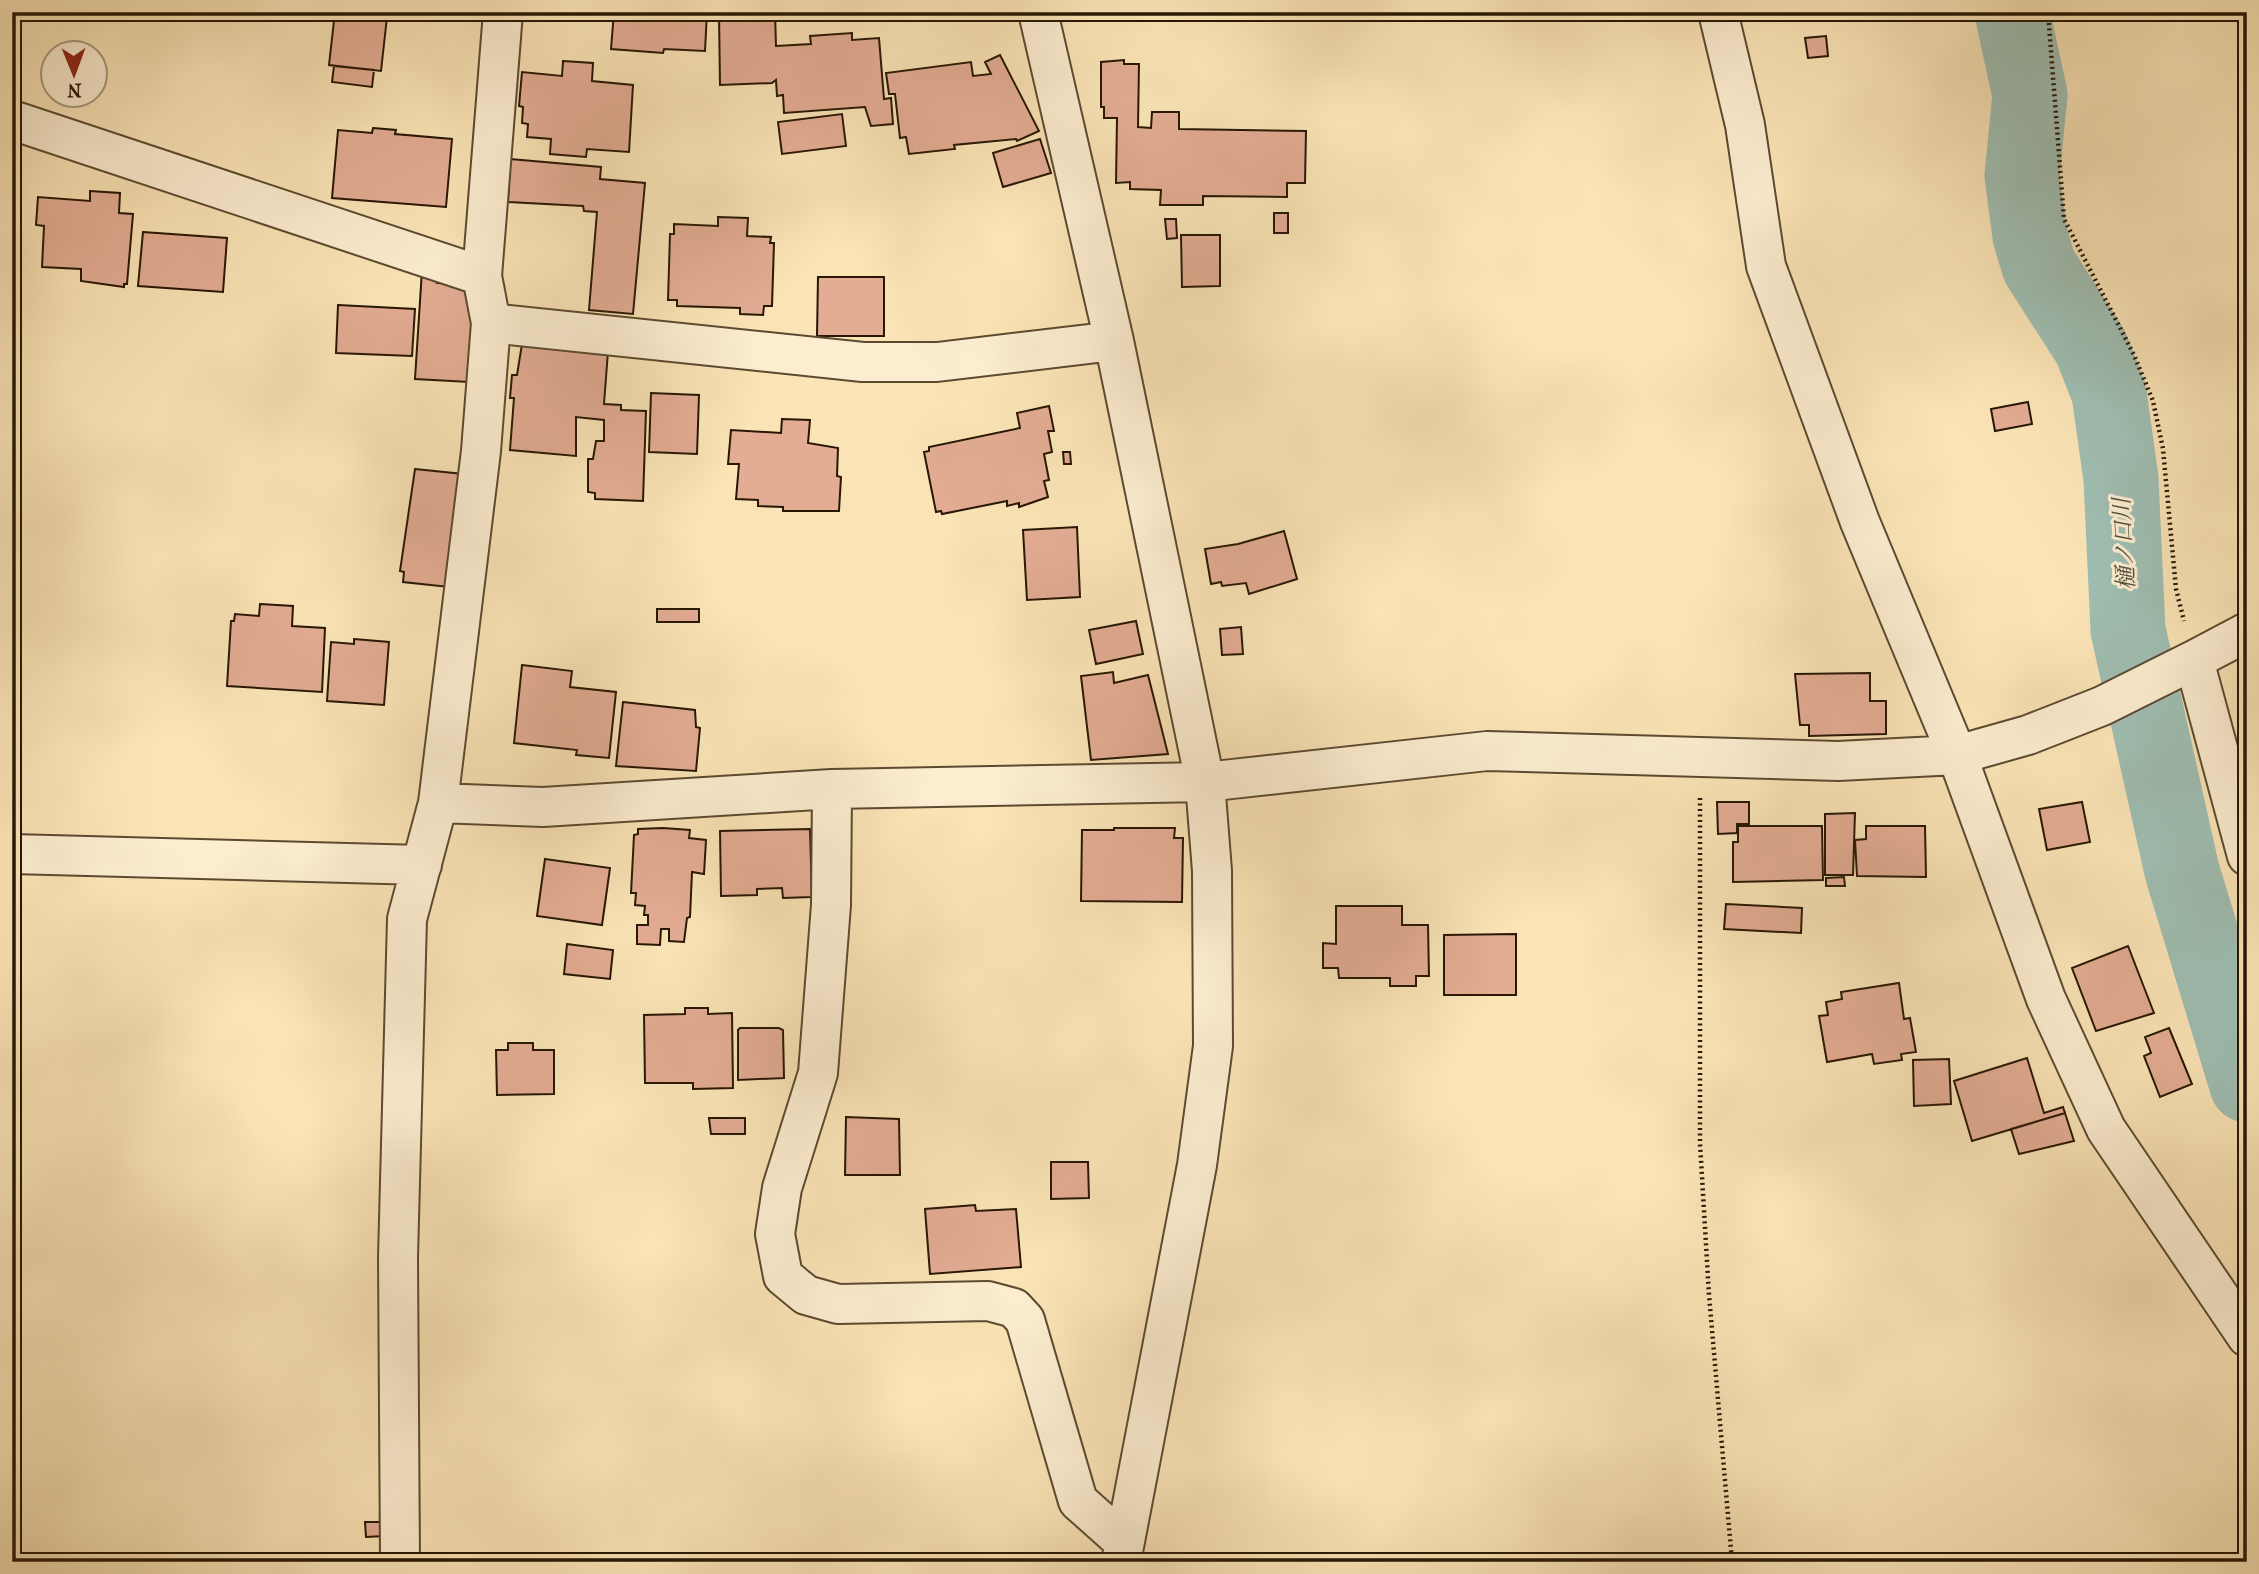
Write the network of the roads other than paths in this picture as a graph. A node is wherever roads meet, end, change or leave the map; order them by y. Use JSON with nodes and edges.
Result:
{"nodes":[{"id":1,"x":503,"y":12,"type":"edge"},
{"id":2,"x":1038,"y":12,"type":"edge"},
{"id":3,"x":1718,"y":12,"type":"edge"},
{"id":4,"x":12,"y":120,"type":"edge"},
{"id":5,"x":482,"y":276,"type":"junction"},
{"id":6,"x":491,"y":323,"type":"junction"},
{"id":7,"x":1114,"y":341,"type":"junction"},
{"id":8,"x":2247,"y":632,"type":"edge"},
{"id":9,"x":2184,"y":665,"type":"junction"},
{"id":10,"x":1957,"y":755,"type":"junction"},
{"id":11,"x":1205,"y":782,"type":"junction"},
{"id":12,"x":832,"y":789,"type":"junction"},
{"id":13,"x":438,"y":803,"type":"junction"},
{"id":14,"x":12,"y":854,"type":"edge"},
{"id":15,"x":2247,"y":856,"type":"edge"},
{"id":16,"x":422,"y":865,"type":"junction"},
{"id":17,"x":2247,"y":1337,"type":"edge"},
{"id":18,"x":1122,"y":1552,"type":"edge"},
{"id":19,"x":400,"y":1562,"type":"edge"}],
"edges":[{"from":1,"to":5,"type":"street"},
{"from":2,"to":7,"type":"street"},
{"from":3,"to":10,"type":"street"},
{"from":4,"to":5,"type":"street"},
{"from":5,"to":6,"type":"street"},
{"from":6,"to":7,"type":"street"},
{"from":6,"to":13,"type":"street"},
{"from":7,"to":11,"type":"street"},
{"from":8,"to":9,"type":"street"},
{"from":9,"to":10,"type":"street"},
{"from":9,"to":15,"type":"street"},
{"from":10,"to":11,"type":"street"},
{"from":10,"to":17,"type":"street"},
{"from":11,"to":12,"type":"street"},
{"from":11,"to":18,"type":"street"},
{"from":12,"to":13,"type":"street"},
{"from":12,"to":18,"type":"street"},
{"from":13,"to":16,"type":"street"},
{"from":14,"to":16,"type":"street"},
{"from":16,"to":19,"type":"street"}]}
